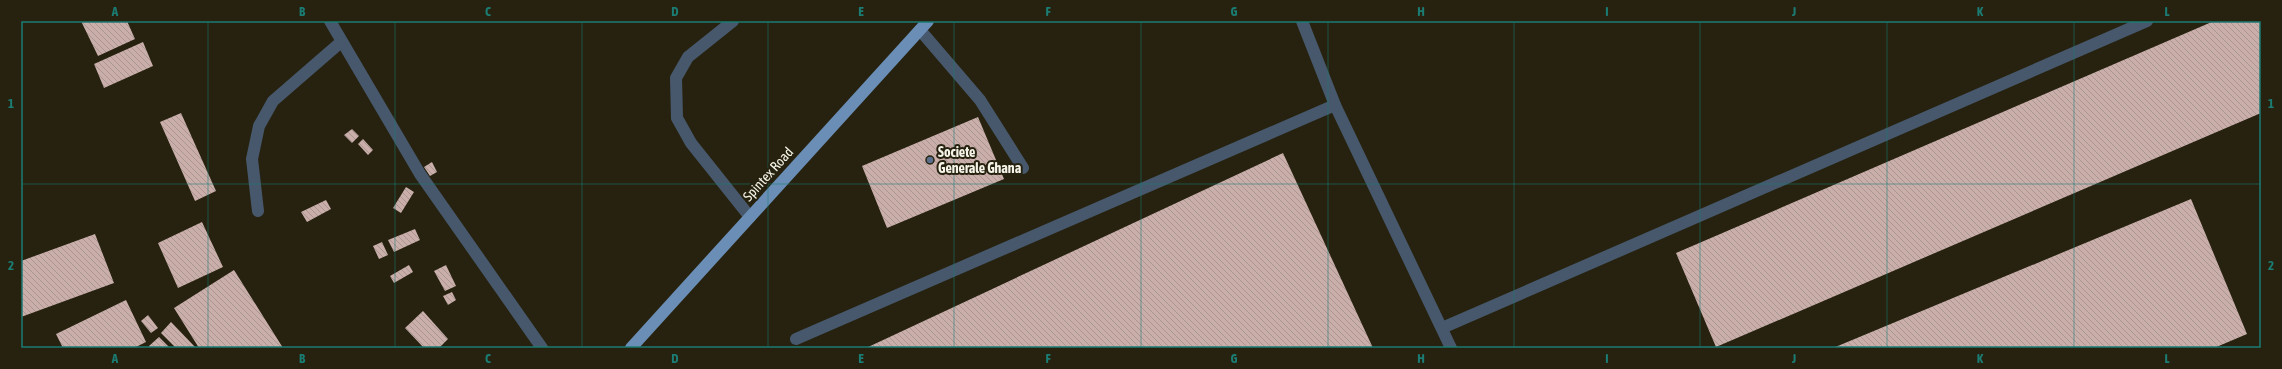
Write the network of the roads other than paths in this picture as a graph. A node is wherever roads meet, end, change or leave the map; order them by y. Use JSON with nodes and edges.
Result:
{"nodes":[{"id":1,"x":330,"y":21,"type":"edge"},
{"id":2,"x":733,"y":21,"type":"edge"},
{"id":3,"x":1302,"y":21,"type":"edge"},
{"id":4,"x":2147,"y":21,"type":"edge"},
{"id":5,"x":924,"y":25,"type":"edge"},
{"id":6,"x":341,"y":42,"type":"junction"},
{"id":7,"x":1335,"y":105,"type":"junction"},
{"id":8,"x":1022,"y":168,"type":"dead end"},
{"id":9,"x":258,"y":211,"type":"dead end"},
{"id":10,"x":750,"y":217,"type":"junction"},
{"id":11,"x":1442,"y":328,"type":"junction"},
{"id":12,"x":796,"y":339,"type":"dead end"},
{"id":13,"x":542,"y":348,"type":"edge"},
{"id":14,"x":631,"y":348,"type":"edge"},
{"id":15,"x":1451,"y":348,"type":"edge"}],
"edges":[{"from":1,"to":6,"type":"street"},
{"from":2,"to":10,"type":"street"},
{"from":3,"to":7,"type":"street"},
{"from":4,"to":11,"type":"street"},
{"from":5,"to":8,"type":"street"},
{"from":5,"to":10,"type":"main road","name":"Spintex Road"},
{"from":6,"to":9,"type":"street"},
{"from":6,"to":13,"type":"street"},
{"from":7,"to":11,"type":"street"},
{"from":7,"to":12,"type":"street"},
{"from":10,"to":14,"type":"main road","name":"Spintex Road"},
{"from":11,"to":15,"type":"street"}]}
